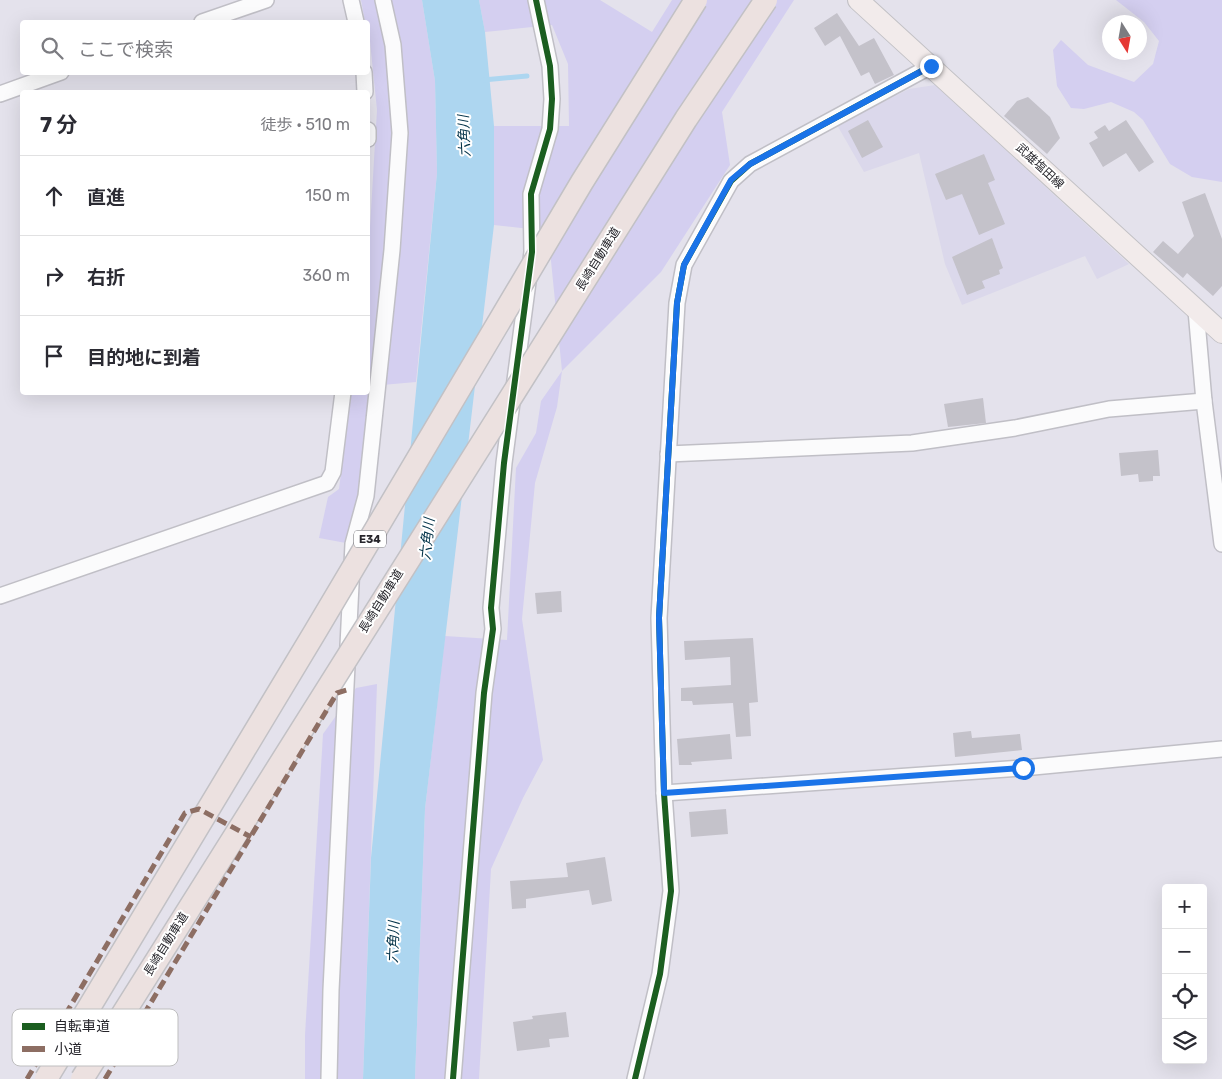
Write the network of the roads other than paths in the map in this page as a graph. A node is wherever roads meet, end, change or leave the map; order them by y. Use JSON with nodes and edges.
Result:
{"nodes":[{"id":1,"x":266,"y":0,"type":"edge"},
{"id":2,"x":351,"y":0,"type":"edge"},
{"id":3,"x":383,"y":0,"type":"edge"},
{"id":4,"x":536,"y":0,"type":"edge"},
{"id":5,"x":696,"y":0,"type":"edge"},
{"id":6,"x":766,"y":0,"type":"edge"},
{"id":7,"x":858,"y":0,"type":"edge"},
{"id":8,"x":208,"y":20,"type":"edge"},
{"id":9,"x":356,"y":20,"type":"edge"},
{"id":10,"x":931,"y":66,"type":"junction"},
{"id":11,"x":53,"y":75,"type":"edge"},
{"id":12,"x":364,"y":75,"type":"edge"},
{"id":13,"x":365,"y":90,"type":"edge"},
{"id":14,"x":0,"y":94,"type":"edge"},
{"id":15,"x":1196,"y":310,"type":"junction"},
{"id":16,"x":1222,"y":333,"type":"edge"},
{"id":17,"x":343,"y":395,"type":"edge"},
{"id":18,"x":1204,"y":401,"type":"junction"},
{"id":19,"x":668,"y":454,"type":"junction"},
{"id":20,"x":1222,"y":544,"type":"edge"},
{"id":21,"x":0,"y":596,"type":"edge"},
{"id":22,"x":1222,"y":749,"type":"edge"},
{"id":23,"x":664,"y":793,"type":"junction"},
{"id":24,"x":88,"y":1009,"type":"edge"},
{"id":25,"x":126,"y":1009,"type":"edge"},
{"id":26,"x":54,"y":1066,"type":"edge"},
{"id":27,"x":90,"y":1066,"type":"edge"},
{"id":28,"x":46,"y":1079,"type":"edge"},
{"id":29,"x":82,"y":1079,"type":"edge"},
{"id":30,"x":329,"y":1079,"type":"edge"},
{"id":31,"x":453,"y":1079,"type":"edge"},
{"id":32,"x":635,"y":1079,"type":"edge"}],
"edges":[{"from":1,"to":8,"type":"street"},
{"from":2,"to":9,"type":"street"},
{"from":3,"to":30,"type":"street"},
{"from":4,"to":31,"type":"street"},
{"from":5,"to":24,"type":"highway","number":"E34","bridge":true},
{"from":6,"to":25,"type":"highway","name":"長崎自動車道","bridge":true},
{"from":7,"to":10,"type":"main road","name":"武雄塩田線"},
{"from":10,"to":15,"type":"main road","name":"武雄塩田線"},
{"from":10,"to":19,"type":"street"},
{"from":11,"to":14,"type":"street"},
{"from":12,"to":13,"type":"street"},
{"from":15,"to":16,"type":"main road","name":"武雄塩田線"},
{"from":15,"to":18,"type":"street"},
{"from":17,"to":21,"type":"street"},
{"from":18,"to":19,"type":"street"},
{"from":18,"to":20,"type":"street"},
{"from":19,"to":23,"type":"street"},
{"from":22,"to":23,"type":"street"},
{"from":23,"to":32,"type":"street"},
{"from":26,"to":28,"type":"highway","number":"E34","bridge":true},
{"from":27,"to":29,"type":"highway","name":"長崎自動車道","bridge":true}]}
